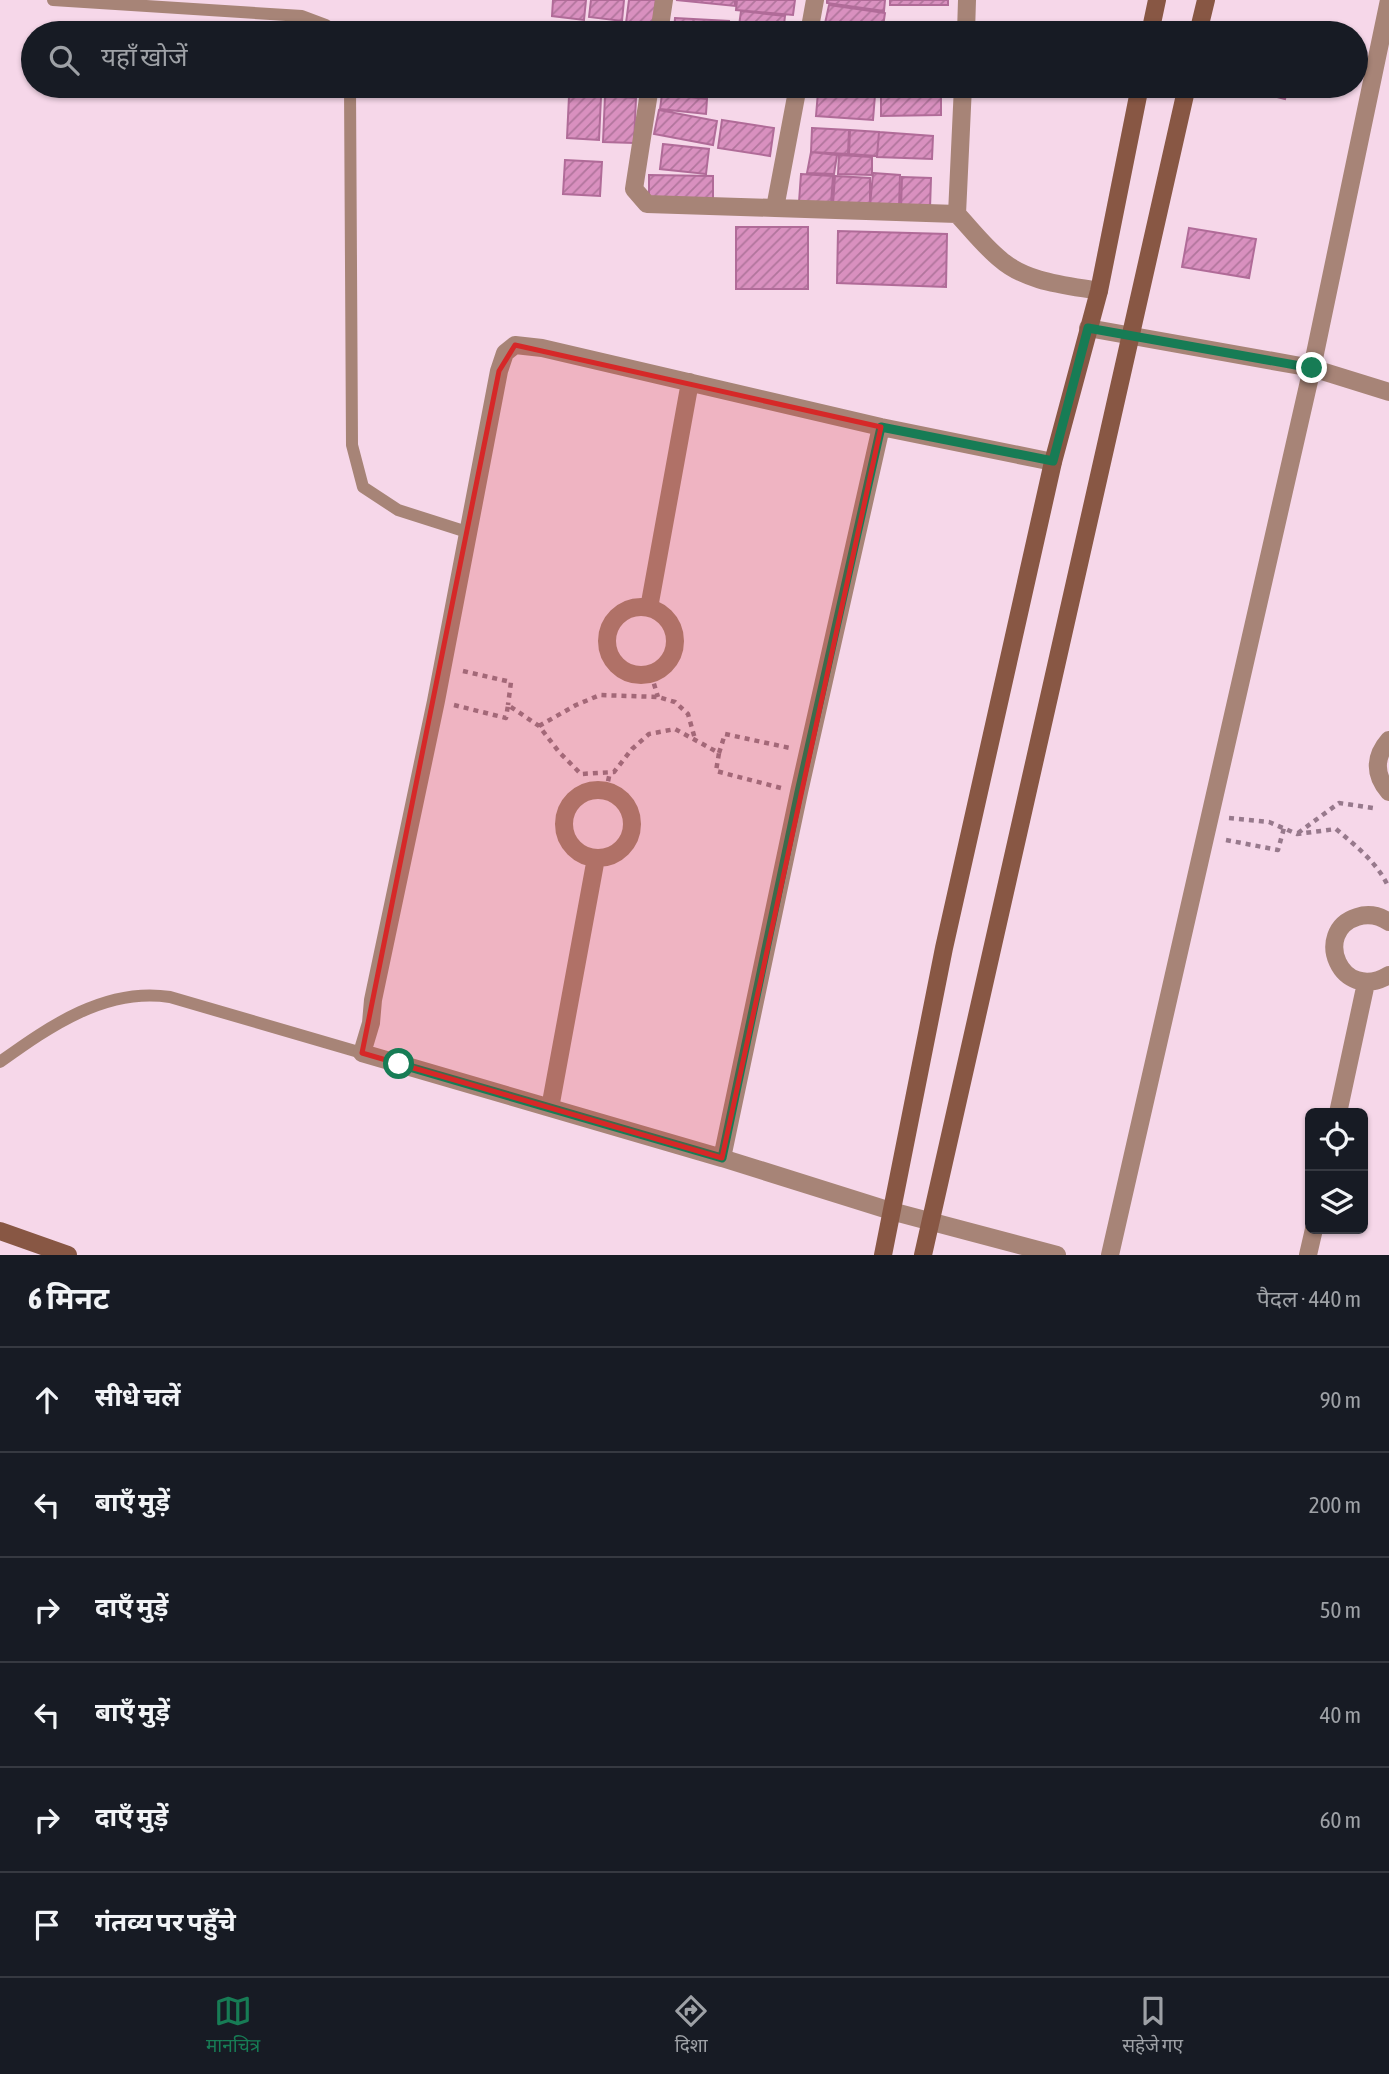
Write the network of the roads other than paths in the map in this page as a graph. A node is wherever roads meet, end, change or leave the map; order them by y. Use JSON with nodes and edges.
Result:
{"nodes":[{"id":1,"x":53,"y":0,"type":"edge"},
{"id":2,"x":277,"y":0,"type":"edge"},
{"id":3,"x":664,"y":0,"type":"edge"},
{"id":4,"x":815,"y":0,"type":"edge"},
{"id":5,"x":967,"y":0,"type":"edge"},
{"id":6,"x":1157,"y":0,"type":"edge"},
{"id":7,"x":1206,"y":0,"type":"edge"},
{"id":8,"x":1389,"y":0,"type":"edge"},
{"id":9,"x":276,"y":14,"type":"junction"},
{"id":10,"x":315,"y":21,"type":"edge"},
{"id":11,"x":661,"y":21,"type":"edge"},
{"id":12,"x":811,"y":21,"type":"edge"},
{"id":13,"x":966,"y":21,"type":"edge"},
{"id":14,"x":1153,"y":21,"type":"edge"},
{"id":15,"x":1201,"y":21,"type":"edge"},
{"id":16,"x":349,"y":98,"type":"edge"},
{"id":17,"x":648,"y":98,"type":"edge"},
{"id":18,"x":797,"y":98,"type":"edge"},
{"id":19,"x":962,"y":98,"type":"edge"},
{"id":20,"x":1138,"y":98,"type":"edge"},
{"id":21,"x":1184,"y":98,"type":"edge"},
{"id":22,"x":775,"y":208,"type":"junction"},
{"id":23,"x":957,"y":215,"type":"junction"},
{"id":24,"x":1099,"y":292,"type":"junction"},
{"id":25,"x":1088,"y":328,"type":"junction"},
{"id":26,"x":1131,"y":335,"type":"junction"},
{"id":27,"x":1312,"y":368,"type":"junction"},
{"id":28,"x":690,"y":382,"type":"junction"},
{"id":29,"x":1389,"y":392,"type":"edge"},
{"id":30,"x":881,"y":427,"type":"junction"},
{"id":31,"x":1053,"y":461,"type":"junction"},
{"id":32,"x":467,"y":532,"type":"junction"},
{"id":33,"x":649,"y":608,"type":"junction"},
{"id":34,"x":1389,"y":740,"type":"edge"},
{"id":35,"x":1389,"y":792,"type":"edge"},
{"id":36,"x":596,"y":858,"type":"junction"},
{"id":37,"x":1389,"y":922,"type":"edge"},
{"id":38,"x":1389,"y":975,"type":"edge"},
{"id":39,"x":1366,"y":983,"type":"junction"},
{"id":40,"x":362,"y":1053,"type":"junction"},
{"id":41,"x":0,"y":1062,"type":"edge"},
{"id":42,"x":550,"y":1108,"type":"junction"},
{"id":43,"x":1339,"y":1108,"type":"edge"},
{"id":44,"x":722,"y":1158,"type":"junction"},
{"id":45,"x":891,"y":1211,"type":"junction"},
{"id":46,"x":930,"y":1221,"type":"junction"},
{"id":47,"x":0,"y":1231,"type":"edge"},
{"id":48,"x":1313,"y":1234,"type":"edge"},
{"id":49,"x":68,"y":1255,"type":"edge"},
{"id":50,"x":883,"y":1255,"type":"edge"},
{"id":51,"x":923,"y":1255,"type":"edge"},
{"id":52,"x":1057,"y":1255,"type":"edge"},
{"id":53,"x":1110,"y":1255,"type":"edge"},
{"id":54,"x":1308,"y":1255,"type":"edge"}],
"edges":[{"from":1,"to":9,"type":"lane"},
{"from":2,"to":9,"type":"lane"},
{"from":3,"to":11,"type":"street"},
{"from":4,"to":12,"type":"street"},
{"from":5,"to":13,"type":"street"},
{"from":6,"to":14,"type":"street"},
{"from":7,"to":15,"type":"street"},
{"from":8,"to":27,"type":"street"},
{"from":9,"to":10,"type":"lane"},
{"from":16,"to":32,"type":"lane"},
{"from":17,"to":22,"type":"street"},
{"from":18,"to":22,"type":"street"},
{"from":19,"to":23,"type":"street"},
{"from":20,"to":24,"type":"street"},
{"from":21,"to":26,"type":"street"},
{"from":22,"to":23,"type":"street"},
{"from":23,"to":24,"type":"street"},
{"from":24,"to":25,"type":"street"},
{"from":25,"to":26,"type":"street"},
{"from":25,"to":31,"type":"street"},
{"from":26,"to":27,"type":"street"},
{"from":26,"to":46,"type":"street"},
{"from":27,"to":29,"type":"street"},
{"from":27,"to":53,"type":"street"},
{"from":28,"to":30,"type":"street"},
{"from":28,"to":32,"type":"street"},
{"from":28,"to":33,"type":"street"},
{"from":30,"to":31,"type":"street"},
{"from":30,"to":44,"type":"street"},
{"from":31,"to":45,"type":"street"},
{"from":32,"to":40,"type":"street"},
{"from":33,"to":33,"type":"street"},
{"from":34,"to":35,"type":"street"},
{"from":36,"to":36,"type":"street"},
{"from":36,"to":42,"type":"street"},
{"from":37,"to":39,"type":"street"},
{"from":38,"to":39,"type":"street"},
{"from":39,"to":43,"type":"street"},
{"from":40,"to":41,"type":"lane"},
{"from":40,"to":42,"type":"street"},
{"from":42,"to":44,"type":"street"},
{"from":44,"to":45,"type":"street"},
{"from":45,"to":46,"type":"street"},
{"from":45,"to":50,"type":"street"},
{"from":46,"to":51,"type":"street"},
{"from":46,"to":52,"type":"street"},
{"from":47,"to":49,"type":"street"},
{"from":48,"to":54,"type":"street"}]}
